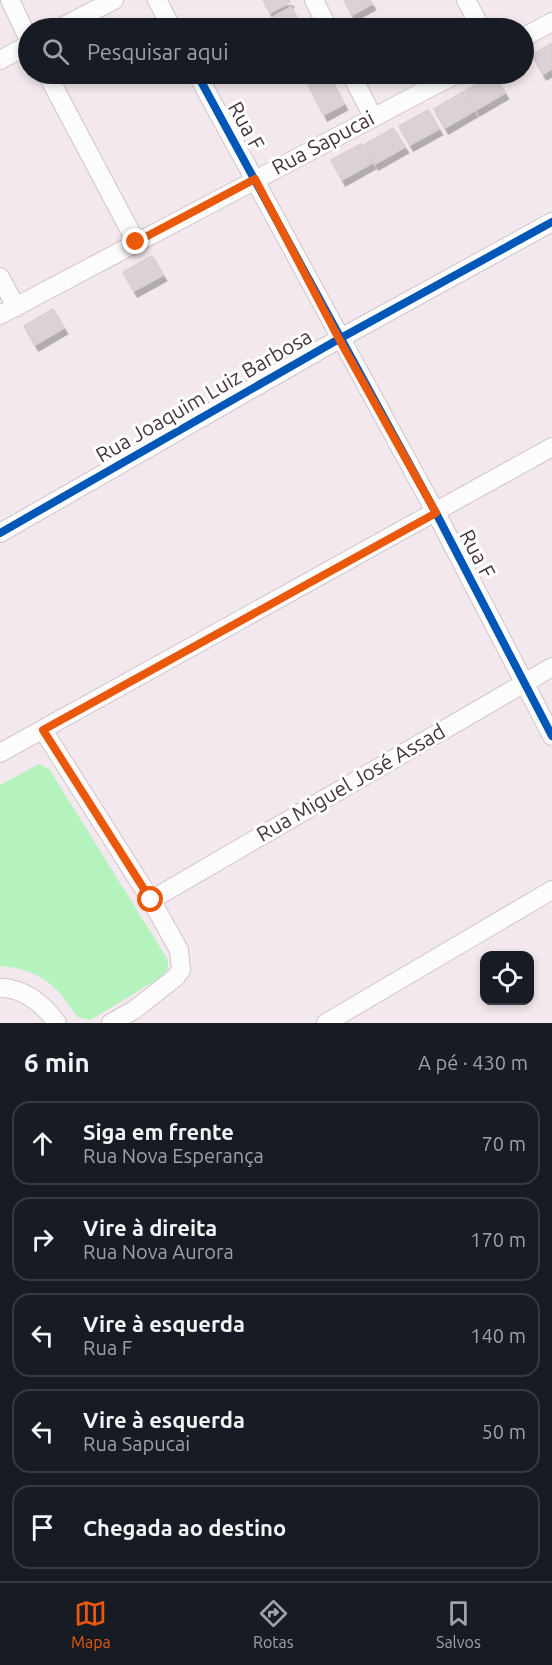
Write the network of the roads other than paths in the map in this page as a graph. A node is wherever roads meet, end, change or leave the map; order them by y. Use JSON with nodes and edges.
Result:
{"nodes":[{"id":1,"x":10,"y":0,"type":"edge"},
{"id":2,"x":114,"y":0,"type":"edge"},
{"id":3,"x":157,"y":0,"type":"edge"},
{"id":4,"x":314,"y":0,"type":"edge"},
{"id":5,"x":466,"y":0,"type":"edge"},
{"id":6,"x":19,"y":18,"type":"edge"},
{"id":7,"x":79,"y":18,"type":"edge"},
{"id":8,"x":167,"y":18,"type":"edge"},
{"id":9,"x":323,"y":18,"type":"edge"},
{"id":10,"x":476,"y":18,"type":"edge"},
{"id":11,"x":552,"y":22,"type":"edge"},
{"id":12,"x":534,"y":32,"type":"edge"},
{"id":13,"x":18,"y":50,"type":"edge"},
{"id":14,"x":0,"y":60,"type":"edge"},
{"id":15,"x":52,"y":84,"type":"edge"},
{"id":16,"x":203,"y":84,"type":"edge"},
{"id":17,"x":356,"y":84,"type":"edge"},
{"id":18,"x":437,"y":84,"type":"edge"},
{"id":19,"x":373,"y":117,"type":"junction"},
{"id":20,"x":255,"y":179,"type":"junction"},
{"id":21,"x":552,"y":222,"type":"edge"},
{"id":22,"x":136,"y":242,"type":"junction"},
{"id":23,"x":0,"y":277,"type":"edge"},
{"id":24,"x":8,"y":311,"type":"edge"},
{"id":25,"x":339,"y":339,"type":"junction"},
{"id":26,"x":552,"y":447,"type":"edge"},
{"id":27,"x":436,"y":513,"type":"junction"},
{"id":28,"x":0,"y":532,"type":"edge"},
{"id":29,"x":552,"y":667,"type":"edge"},
{"id":30,"x":525,"y":682,"type":"junction"},
{"id":31,"x":43,"y":730,"type":"junction"},
{"id":32,"x":552,"y":736,"type":"edge"},
{"id":33,"x":0,"y":753,"type":"edge"},
{"id":34,"x":552,"y":890,"type":"edge"},
{"id":35,"x":151,"y":900,"type":"junction"},
{"id":36,"x":0,"y":988,"type":"edge"},
{"id":37,"x":57,"y":1023,"type":"edge"},
{"id":38,"x":111,"y":1023,"type":"edge"},
{"id":39,"x":326,"y":1023,"type":"edge"}],
"edges":[{"from":1,"to":6,"type":"street"},
{"from":2,"to":7,"type":"street"},
{"from":3,"to":8,"type":"street"},
{"from":4,"to":9,"type":"street"},
{"from":5,"to":10,"type":"street"},
{"from":11,"to":12,"type":"street"},
{"from":13,"to":14,"type":"street"},
{"from":15,"to":22,"type":"street"},
{"from":16,"to":20,"type":"street","name":"Rua F"},
{"from":17,"to":19,"type":"street"},
{"from":18,"to":19,"type":"street","name":"Rua Sapucai"},
{"from":19,"to":20,"type":"street","name":"Rua Sapucai"},
{"from":20,"to":22,"type":"street","name":"Rua Sapucai"},
{"from":20,"to":25,"type":"street","name":"Rua F"},
{"from":21,"to":25,"type":"street","name":"Rua Joaquim Luiz Barbosa"},
{"from":22,"to":24,"type":"street","name":"Rua Sapucai"},
{"from":23,"to":24,"type":"street"},
{"from":25,"to":27,"type":"street","name":"Rua F"},
{"from":25,"to":28,"type":"street","name":"Rua Joaquim Luiz Barbosa"},
{"from":26,"to":27,"type":"street"},
{"from":27,"to":30,"type":"street","name":"Rua F"},
{"from":27,"to":31,"type":"street"},
{"from":29,"to":30,"type":"street","name":"Rua Miguel José Assad"},
{"from":30,"to":32,"type":"street","name":"Rua F"},
{"from":30,"to":35,"type":"street","name":"Rua Miguel José Assad"},
{"from":31,"to":33,"type":"street"},
{"from":31,"to":35,"type":"street"},
{"from":34,"to":39,"type":"street"},
{"from":35,"to":38,"type":"street"},
{"from":36,"to":37,"type":"street"}]}
